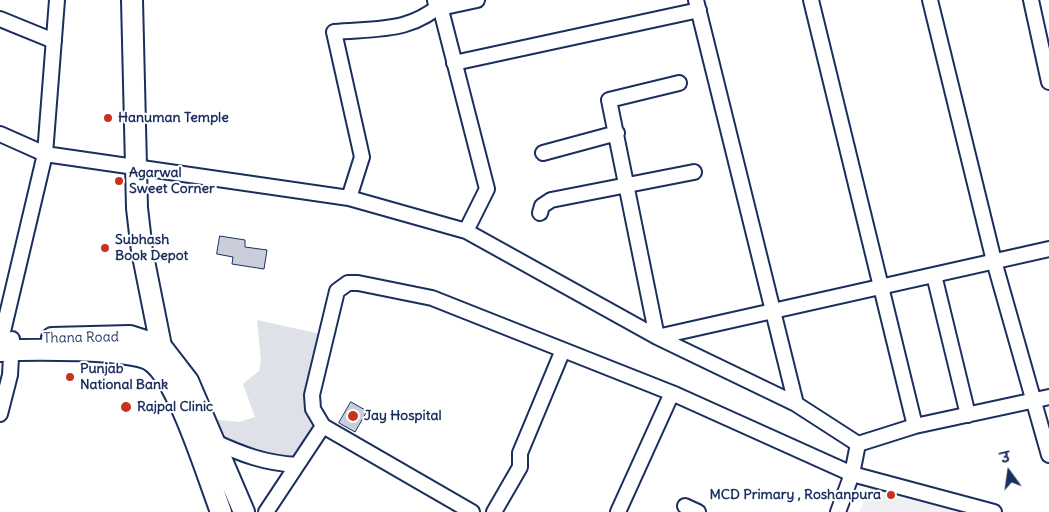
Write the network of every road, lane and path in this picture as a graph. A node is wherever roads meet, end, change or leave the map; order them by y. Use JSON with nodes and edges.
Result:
{"nodes":[{"id":1,"x":57,"y":0,"type":"edge"},
{"id":2,"x":132,"y":0,"type":"edge"},
{"id":3,"x":477,"y":0,"type":"edge"},
{"id":4,"x":812,"y":0,"type":"edge"},
{"id":5,"x":930,"y":0,"type":"edge"},
{"id":6,"x":1031,"y":0,"type":"edge"},
{"id":7,"x":440,"y":4,"type":"edge"},
{"id":8,"x":698,"y":5,"type":"edge"},
{"id":9,"x":0,"y":19,"type":"edge"},
{"id":10,"x":54,"y":41,"type":"junction"},
{"id":11,"x":454,"y":63,"type":"junction"},
{"id":12,"x":679,"y":82,"type":"dead end"},
{"id":13,"x":1049,"y":82,"type":"edge"},
{"id":14,"x":617,"y":133,"type":"junction"},
{"id":15,"x":0,"y":134,"type":"edge"},
{"id":16,"x":543,"y":153,"type":"dead end"},
{"id":17,"x":45,"y":154,"type":"junction"},
{"id":18,"x":136,"y":169,"type":"junction"},
{"id":19,"x":694,"y":172,"type":"dead end"},
{"id":20,"x":628,"y":184,"type":"junction"},
{"id":21,"x":349,"y":198,"type":"junction"},
{"id":22,"x":540,"y":213,"type":"dead end"},
{"id":23,"x":466,"y":231,"type":"junction"},
{"id":24,"x":1049,"y":249,"type":"edge"},
{"id":25,"x":994,"y":261,"type":"junction"},
{"id":26,"x":934,"y":275,"type":"junction"},
{"id":27,"x":881,"y":287,"type":"junction"},
{"id":28,"x":774,"y":311,"type":"junction"},
{"id":29,"x":657,"y":337,"type":"junction"},
{"id":30,"x":5,"y":344,"type":"edge"},
{"id":31,"x":563,"y":350,"type":"junction"},
{"id":32,"x":156,"y":353,"type":"junction"},
{"id":33,"x":672,"y":393,"type":"junction"},
{"id":34,"x":1049,"y":397,"type":"edge"},
{"id":35,"x":1033,"y":401,"type":"junction"},
{"id":36,"x":796,"y":404,"type":"junction"},
{"id":37,"x":0,"y":414,"type":"edge"},
{"id":38,"x":968,"y":415,"type":"junction"},
{"id":39,"x":323,"y":426,"type":"junction"},
{"id":40,"x":915,"y":426,"type":"junction"},
{"id":41,"x":213,"y":441,"type":"junction"},
{"id":42,"x":858,"y":444,"type":"junction"},
{"id":43,"x":1049,"y":455,"type":"edge"},
{"id":44,"x":298,"y":465,"type":"junction"},
{"id":45,"x":852,"y":474,"type":"junction"},
{"id":46,"x":449,"y":506,"type":"edge"},
{"id":47,"x":685,"y":506,"type":"dead end"},
{"id":48,"x":221,"y":512,"type":"edge"},
{"id":49,"x":244,"y":512,"type":"edge"},
{"id":50,"x":266,"y":512,"type":"edge"},
{"id":51,"x":472,"y":512,"type":"edge"},
{"id":52,"x":494,"y":512,"type":"edge"},
{"id":53,"x":618,"y":512,"type":"edge"},
{"id":54,"x":698,"y":512,"type":"edge"},
{"id":55,"x":838,"y":512,"type":"edge"},
{"id":56,"x":994,"y":512,"type":"edge"}],
"edges":[{"from":1,"to":10,"type":"street"},
{"from":2,"to":18,"type":"main road"},
{"from":3,"to":7,"type":"street"},
{"from":4,"to":27,"type":"street"},
{"from":5,"to":25,"type":"street"},
{"from":6,"to":13,"type":"street"},
{"from":7,"to":11,"type":"street"},
{"from":7,"to":21,"type":"street"},
{"from":8,"to":11,"type":"street"},
{"from":8,"to":28,"type":"street"},
{"from":9,"to":10,"type":"street"},
{"from":10,"to":17,"type":"street"},
{"from":11,"to":23,"type":"street"},
{"from":12,"to":14,"type":"street"},
{"from":14,"to":16,"type":"street"},
{"from":14,"to":20,"type":"street"},
{"from":15,"to":17,"type":"street"},
{"from":17,"to":18,"type":"street"},
{"from":17,"to":30,"type":"street"},
{"from":18,"to":21,"type":"street"},
{"from":18,"to":32,"type":"main road"},
{"from":19,"to":20,"type":"street"},
{"from":20,"to":22,"type":"street"},
{"from":20,"to":29,"type":"street"},
{"from":21,"to":23,"type":"street"},
{"from":23,"to":29,"type":"street"},
{"from":24,"to":25,"type":"street"},
{"from":25,"to":26,"type":"street"},
{"from":25,"to":35,"type":"street"},
{"from":26,"to":27,"type":"street"},
{"from":26,"to":38,"type":"street"},
{"from":27,"to":28,"type":"street"},
{"from":27,"to":40,"type":"street"},
{"from":28,"to":29,"type":"street"},
{"from":28,"to":36,"type":"street"},
{"from":29,"to":36,"type":"street"},
{"from":30,"to":32,"type":"main road","name":"Thana Road"},
{"from":30,"to":37,"type":"street"},
{"from":31,"to":33,"type":"street"},
{"from":31,"to":39,"type":"street"},
{"from":31,"to":52,"type":"street"},
{"from":32,"to":41,"type":"main road"},
{"from":32,"to":48,"type":"main road"},
{"from":33,"to":45,"type":"street"},
{"from":33,"to":53,"type":"street"},
{"from":34,"to":35,"type":"street"},
{"from":35,"to":38,"type":"street"},
{"from":35,"to":43,"type":"street"},
{"from":36,"to":42,"type":"street"},
{"from":38,"to":40,"type":"street"},
{"from":39,"to":44,"type":"street"},
{"from":39,"to":46,"type":"street"},
{"from":40,"to":42,"type":"street"},
{"from":41,"to":44,"type":"street"},
{"from":41,"to":49,"type":"main road"},
{"from":42,"to":45,"type":"street"},
{"from":44,"to":50,"type":"street"},
{"from":45,"to":55,"type":"street"},
{"from":45,"to":56,"type":"street"},
{"from":46,"to":51,"type":"street"},
{"from":47,"to":54,"type":"street"}]}
